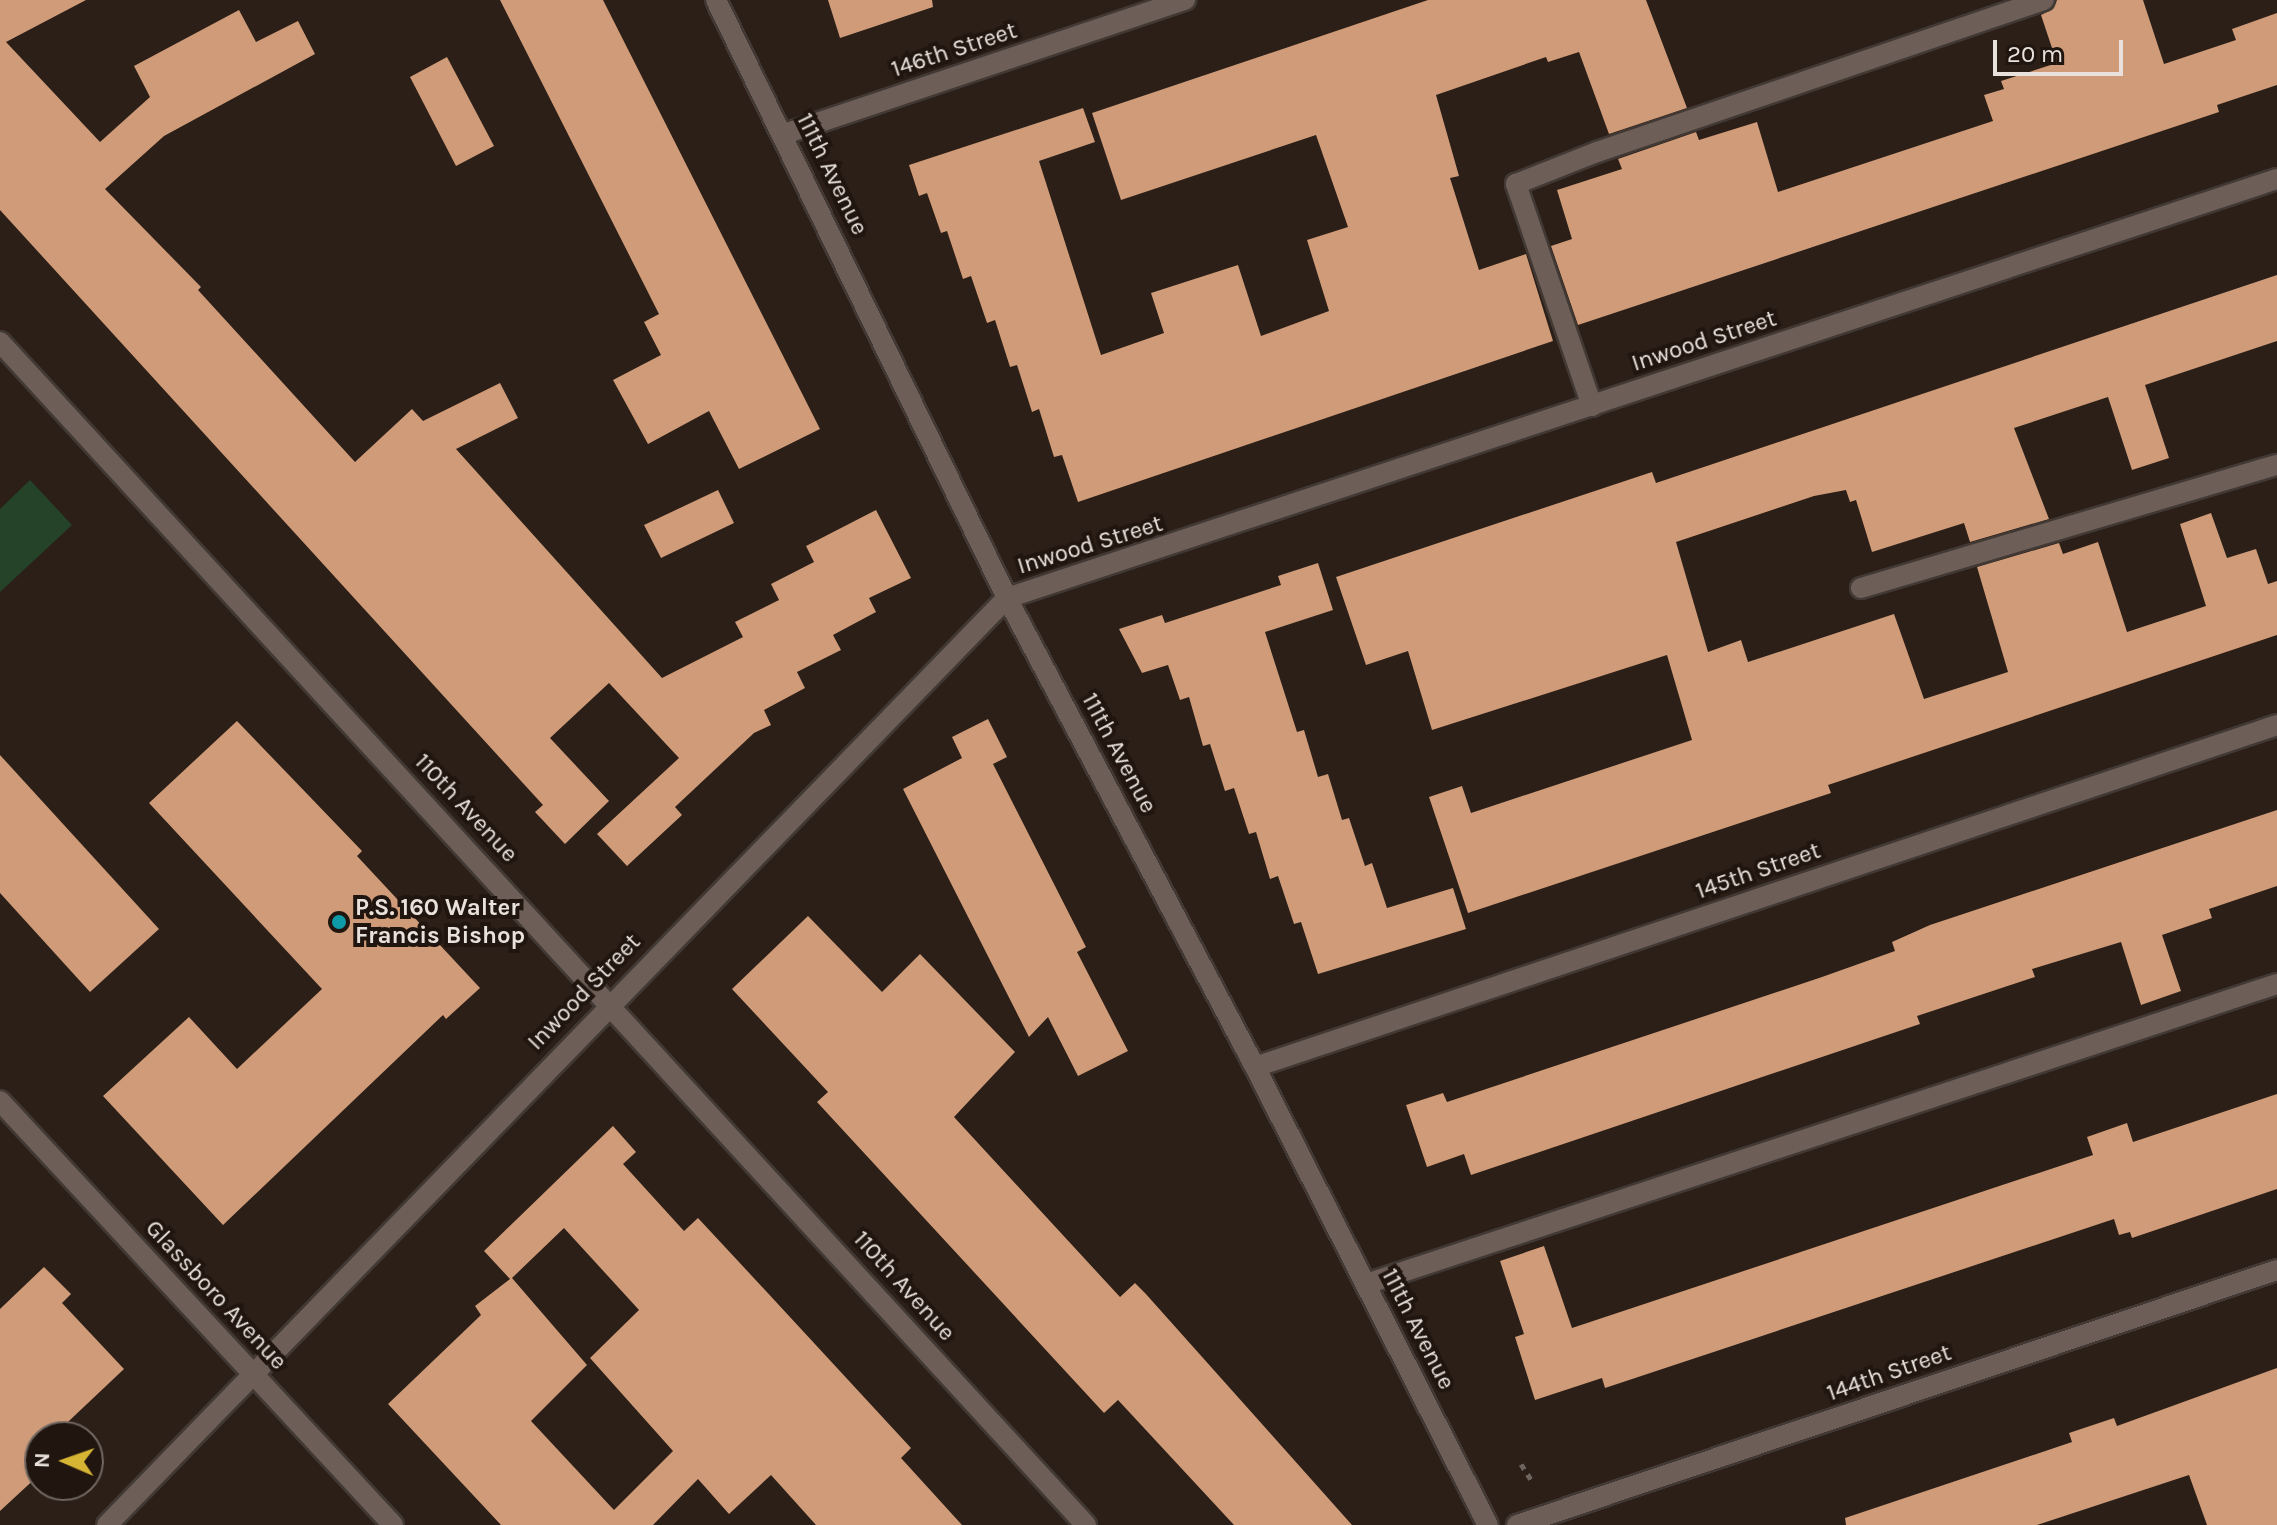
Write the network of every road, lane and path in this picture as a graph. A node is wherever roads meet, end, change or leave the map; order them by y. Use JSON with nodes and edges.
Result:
{"nodes":[{"id":1,"x":716,"y":0,"type":"edge"},
{"id":2,"x":1185,"y":0,"type":"edge"},
{"id":3,"x":2044,"y":0,"type":"edge"},
{"id":4,"x":784,"y":134,"type":"junction"},
{"id":5,"x":2277,"y":179,"type":"edge"},
{"id":6,"x":0,"y":342,"type":"edge"},
{"id":7,"x":1592,"y":406,"type":"junction"},
{"id":8,"x":2277,"y":465,"type":"edge"},
{"id":9,"x":1861,"y":588,"type":"dead end"},
{"id":10,"x":1007,"y":598,"type":"junction"},
{"id":11,"x":2277,"y":725,"type":"edge"},
{"id":12,"x":2277,"y":984,"type":"edge"},
{"id":13,"x":610,"y":1002,"type":"junction"},
{"id":14,"x":1255,"y":1067,"type":"junction"},
{"id":15,"x":0,"y":1101,"type":"edge"},
{"id":16,"x":2277,"y":1270,"type":"edge"},
{"id":17,"x":1366,"y":1284,"type":"junction"},
{"id":18,"x":253,"y":1374,"type":"junction"},
{"id":19,"x":1521,"y":1464,"type":"dead end"},
{"id":20,"x":1532,"y":1481,"type":"dead end"},
{"id":21,"x":107,"y":1525,"type":"edge"},
{"id":22,"x":393,"y":1525,"type":"edge"},
{"id":23,"x":1086,"y":1525,"type":"edge"},
{"id":24,"x":1488,"y":1525,"type":"edge"},
{"id":25,"x":1517,"y":1525,"type":"edge"}],
"edges":[{"from":1,"to":4,"type":"street","name":"111th Avenue"},
{"from":2,"to":4,"type":"street","name":"146th Street"},
{"from":3,"to":7,"type":"street"},
{"from":4,"to":10,"type":"street","name":"111th Avenue"},
{"from":5,"to":7,"type":"street","name":"Inwood Street"},
{"from":6,"to":13,"type":"street","name":"110th Avenue"},
{"from":7,"to":10,"type":"street","name":"Inwood Street"},
{"from":8,"to":9,"type":"street"},
{"from":10,"to":13,"type":"street","name":"Inwood Street"},
{"from":10,"to":14,"type":"street","name":"111th Avenue"},
{"from":11,"to":14,"type":"street","name":"145th Street"},
{"from":12,"to":17,"type":"street"},
{"from":13,"to":18,"type":"street","name":"Inwood Street"},
{"from":13,"to":23,"type":"street","name":"110th Avenue"},
{"from":14,"to":17,"type":"street","name":"111th Avenue"},
{"from":15,"to":18,"type":"street","name":"Glassboro Avenue"},
{"from":16,"to":25,"type":"street","name":"144th Street"},
{"from":17,"to":24,"type":"street","name":"111th Avenue"},
{"from":18,"to":21,"type":"street","name":"Inwood Street"},
{"from":18,"to":22,"type":"street","name":"Glassboro Avenue"},
{"from":19,"to":20,"type":"path"}]}
